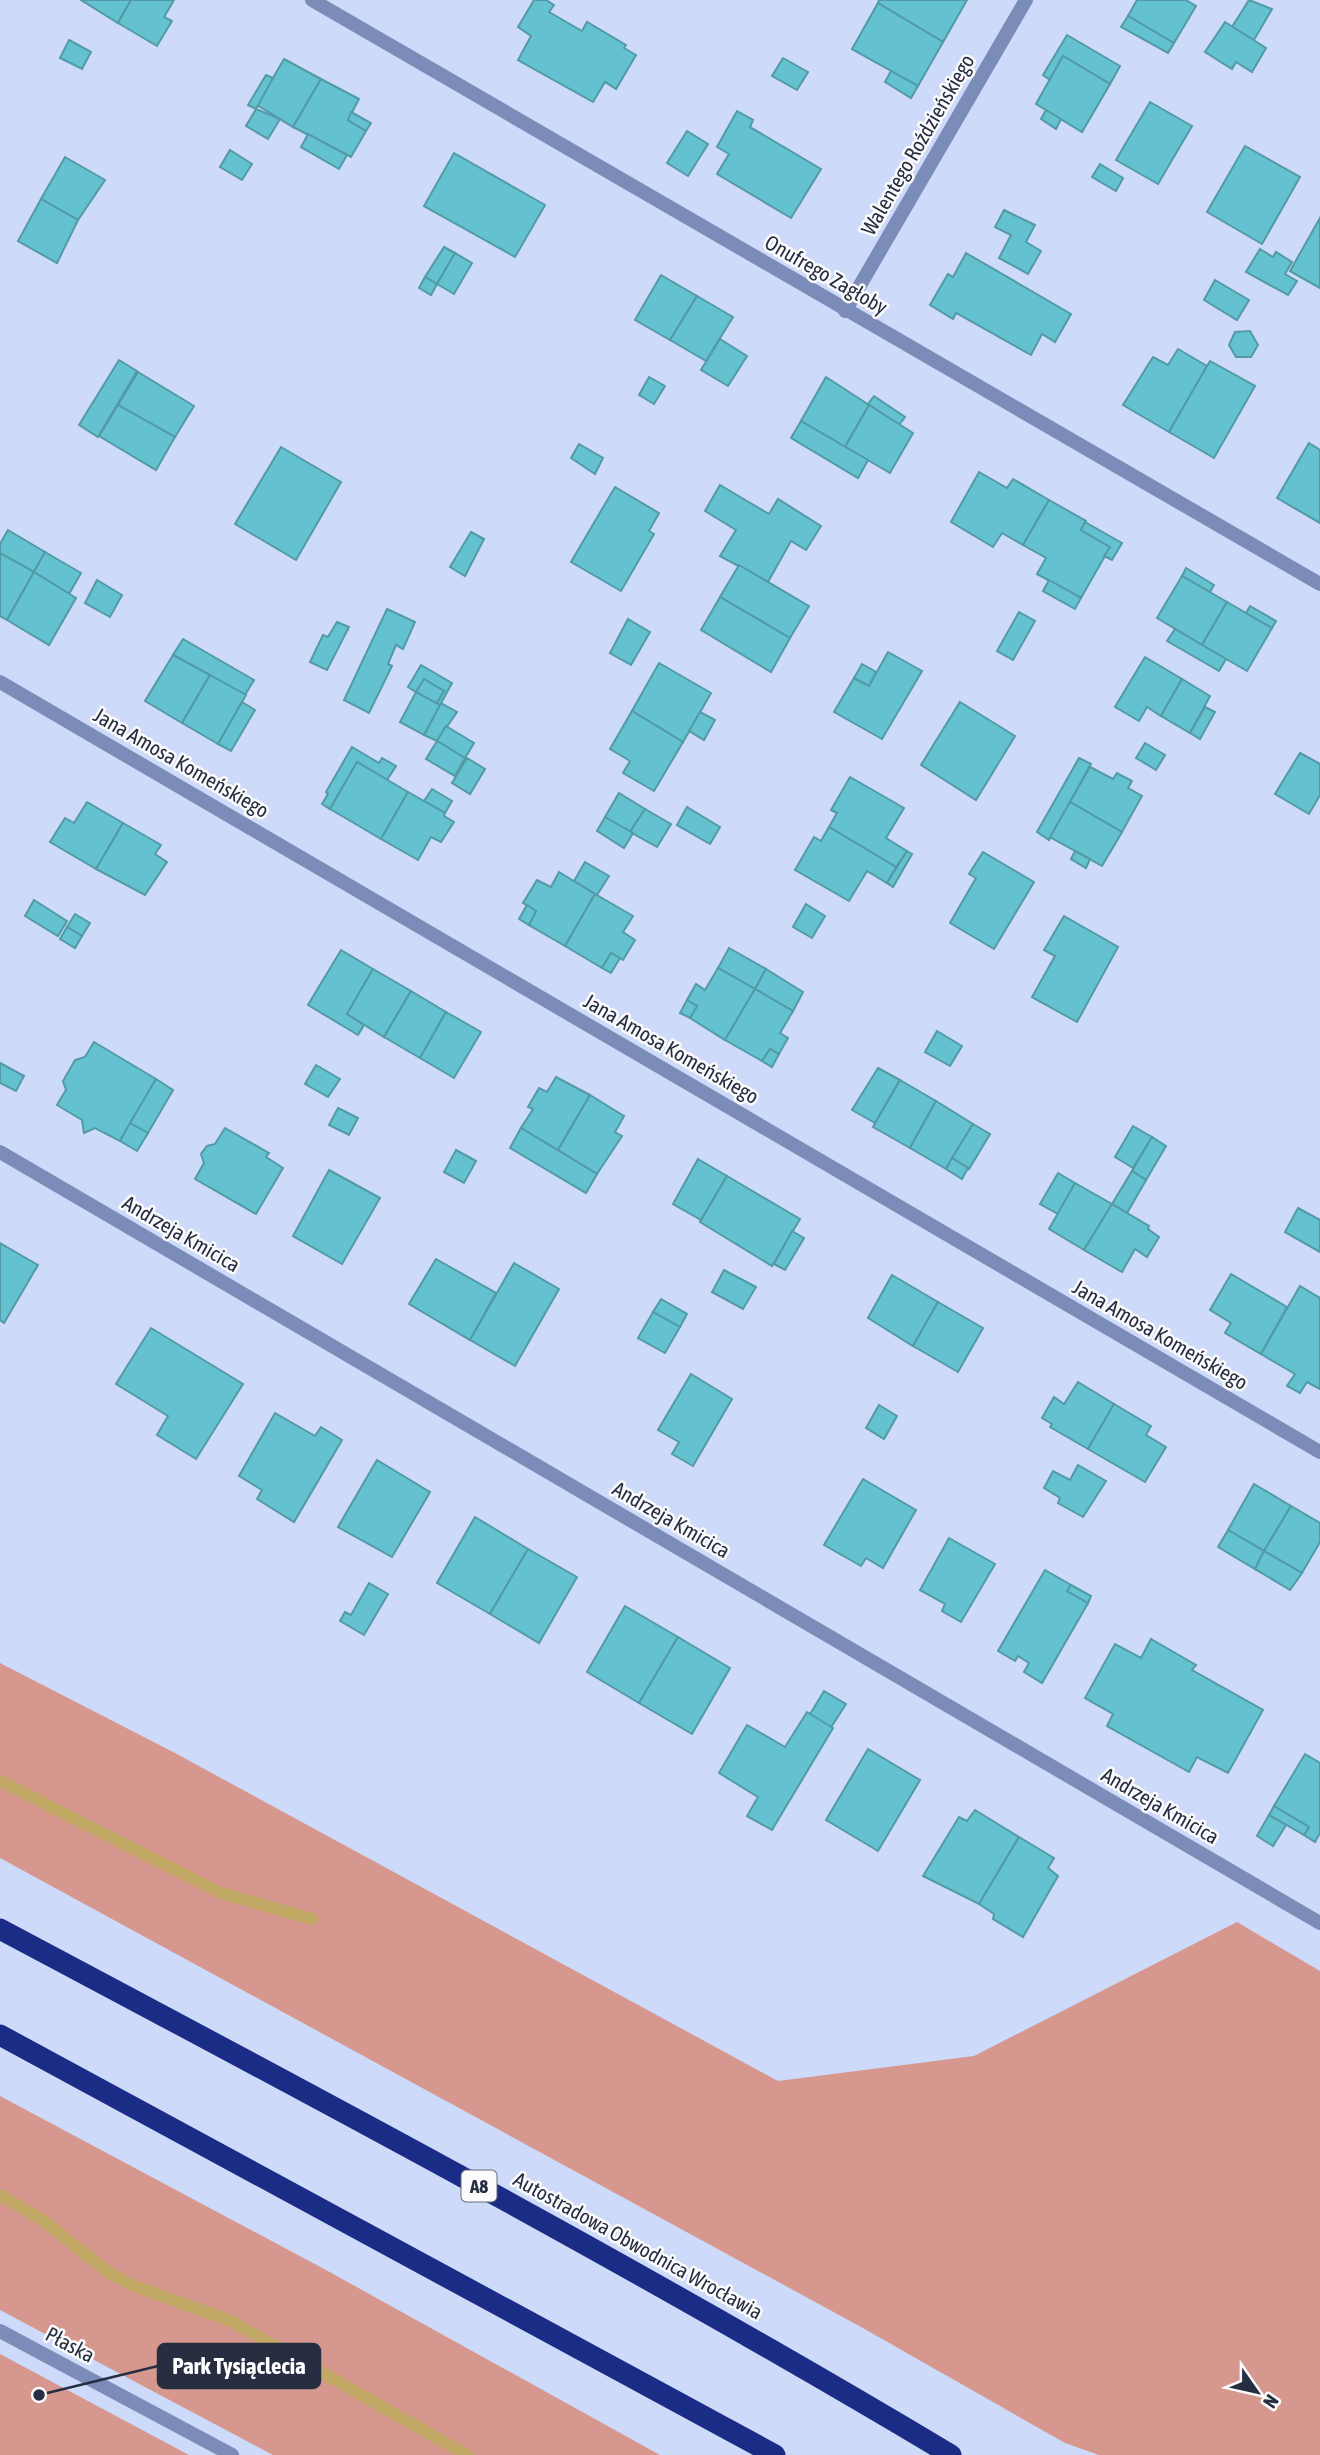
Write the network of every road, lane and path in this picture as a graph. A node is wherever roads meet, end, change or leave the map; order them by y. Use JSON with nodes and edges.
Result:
{"nodes":[{"id":1,"x":312,"y":0,"type":"edge"},
{"id":2,"x":1026,"y":0,"type":"edge"},
{"id":3,"x":845,"y":311,"type":"junction"},
{"id":4,"x":1320,"y":584,"type":"edge"},
{"id":5,"x":0,"y":682,"type":"edge"},
{"id":6,"x":0,"y":1152,"type":"edge"},
{"id":7,"x":1320,"y":1452,"type":"edge"},
{"id":8,"x":1320,"y":1923,"type":"edge"},
{"id":9,"x":0,"y":1929,"type":"edge"},
{"id":10,"x":0,"y":2035,"type":"edge"},
{"id":11,"x":0,"y":2332,"type":"edge"},
{"id":12,"x":232,"y":2455,"type":"edge"},
{"id":13,"x":775,"y":2455,"type":"edge"},
{"id":14,"x":951,"y":2455,"type":"edge"}],
"edges":[{"from":1,"to":3,"type":"street","name":"Onufrego Zagłoby"},
{"from":2,"to":3,"type":"street","name":"Walentego Roździeńskiego"},
{"from":3,"to":4,"type":"street","name":"Onufrego Zagłoby"},
{"from":5,"to":7,"type":"street","name":"Jana Amosa Komeńskiego"},
{"from":6,"to":8,"type":"street","name":"Andrzeja Kmicica"},
{"from":9,"to":14,"type":"highway","name":"Autostradowa Obwodnica Wrocławia","number":"A8"},
{"from":10,"to":13,"type":"highway"},
{"from":11,"to":12,"type":"street","name":"Płaska"}]}
